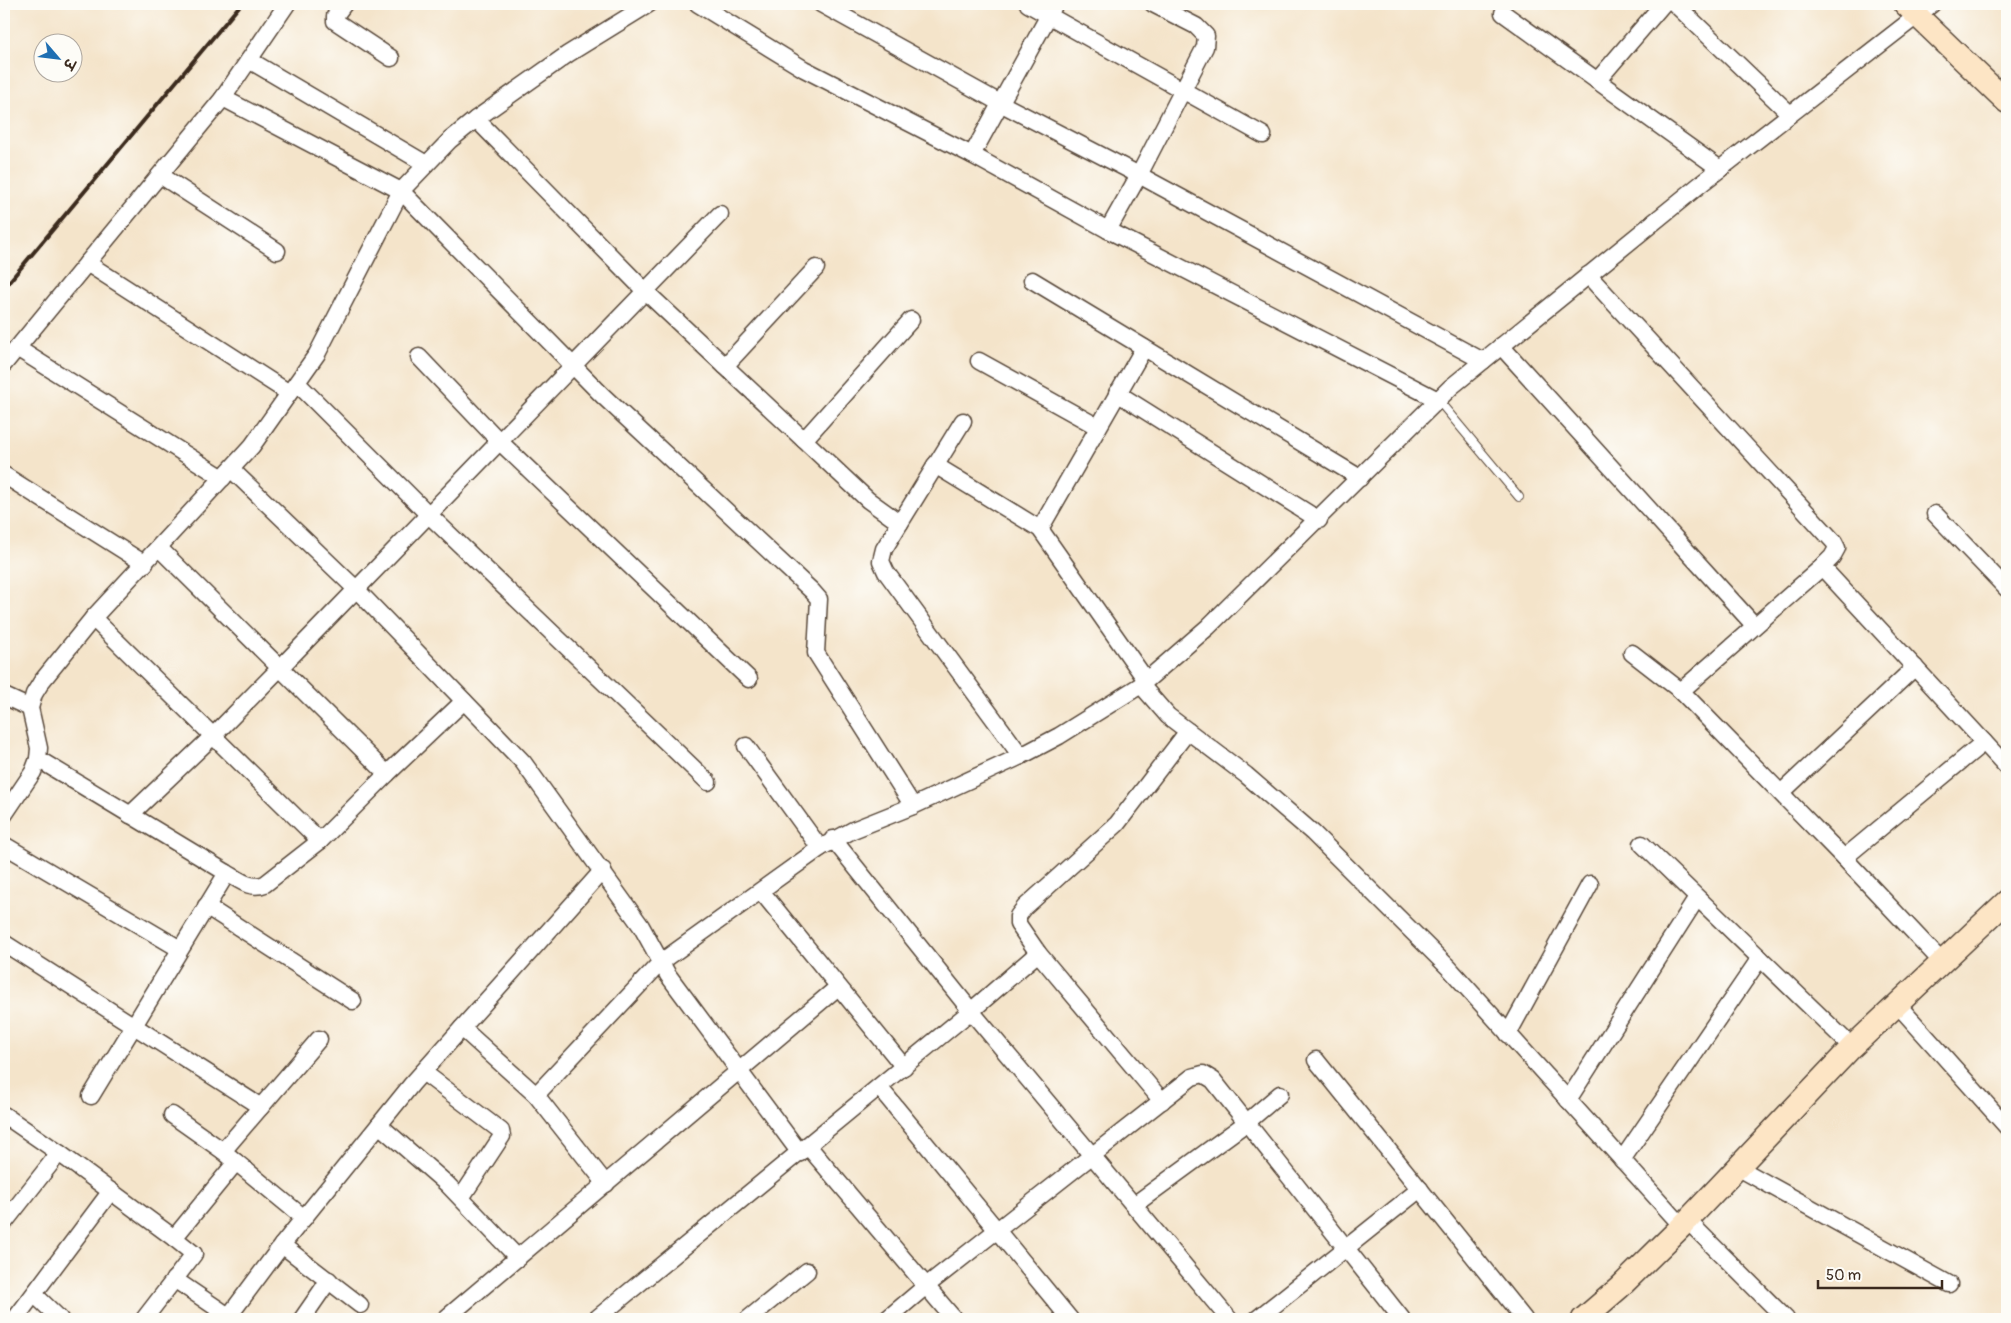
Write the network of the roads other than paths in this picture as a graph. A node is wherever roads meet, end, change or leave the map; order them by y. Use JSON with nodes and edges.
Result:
{"nodes":[{"id":1,"x":287,"y":4,"type":"edge"},
{"id":2,"x":344,"y":4,"type":"edge"},
{"id":3,"x":646,"y":4,"type":"edge"},
{"id":4,"x":698,"y":4,"type":"edge"},
{"id":5,"x":821,"y":4,"type":"edge"},
{"id":6,"x":1028,"y":4,"type":"edge"},
{"id":7,"x":1153,"y":4,"type":"edge"},
{"id":8,"x":1663,"y":4,"type":"edge"},
{"id":9,"x":1675,"y":4,"type":"edge"},
{"id":10,"x":1918,"y":7,"type":"edge"},
{"id":11,"x":1051,"y":10,"type":"edge"},
{"id":12,"x":1502,"y":12,"type":"dead end"},
{"id":13,"x":391,"y":58,"type":"dead end"},
{"id":14,"x":249,"y":60,"type":"junction"},
{"id":15,"x":1597,"y":81,"type":"junction"},
{"id":16,"x":1182,"y":89,"type":"junction"},
{"id":17,"x":222,"y":98,"type":"junction"},
{"id":18,"x":2007,"y":102,"type":"edge"},
{"id":19,"x":1000,"y":103,"type":"junction"},
{"id":20,"x":1790,"y":114,"type":"junction"},
{"id":21,"x":476,"y":118,"type":"junction"},
{"id":22,"x":1263,"y":135,"type":"dead end"},
{"id":23,"x":972,"y":155,"type":"junction"},
{"id":24,"x":426,"y":164,"type":"junction"},
{"id":25,"x":1720,"y":170,"type":"junction"},
{"id":26,"x":160,"y":175,"type":"junction"},
{"id":27,"x":1139,"y":175,"type":"junction"},
{"id":28,"x":401,"y":191,"type":"junction"},
{"id":29,"x":720,"y":214,"type":"dead end"},
{"id":30,"x":1108,"y":230,"type":"junction"},
{"id":31,"x":277,"y":251,"type":"dead end"},
{"id":32,"x":87,"y":263,"type":"junction"},
{"id":33,"x":816,"y":268,"type":"dead end"},
{"id":34,"x":1588,"y":275,"type":"junction"},
{"id":35,"x":1032,"y":280,"type":"dead end"},
{"id":36,"x":644,"y":291,"type":"junction"},
{"id":37,"x":911,"y":320,"type":"dead end"},
{"id":38,"x":1501,"y":346,"type":"junction"},
{"id":39,"x":17,"y":348,"type":"junction"},
{"id":40,"x":1144,"y":348,"type":"junction"},
{"id":41,"x":419,"y":357,"type":"dead end"},
{"id":42,"x":979,"y":361,"type":"dead end"},
{"id":43,"x":1483,"y":361,"type":"junction"},
{"id":44,"x":4,"y":364,"type":"edge"},
{"id":45,"x":572,"y":365,"type":"junction"},
{"id":46,"x":724,"y":366,"type":"junction"},
{"id":47,"x":293,"y":388,"type":"junction"},
{"id":48,"x":1117,"y":392,"type":"junction"},
{"id":49,"x":1438,"y":400,"type":"junction"},
{"id":50,"x":963,"y":421,"type":"dead end"},
{"id":51,"x":1098,"y":427,"type":"junction"},
{"id":52,"x":804,"y":440,"type":"junction"},
{"id":53,"x":499,"y":441,"type":"junction"},
{"id":54,"x":935,"y":465,"type":"junction"},
{"id":55,"x":227,"y":474,"type":"junction"},
{"id":56,"x":4,"y":475,"type":"edge"},
{"id":57,"x":1360,"y":478,"type":"junction"},
{"id":58,"x":1519,"y":497,"type":"dead end"},
{"id":59,"x":428,"y":514,"type":"junction"},
{"id":60,"x":1935,"y":514,"type":"dead end"},
{"id":61,"x":1319,"y":520,"type":"junction"},
{"id":62,"x":900,"y":523,"type":"junction"},
{"id":63,"x":1040,"y":528,"type":"junction"},
{"id":64,"x":159,"y":548,"type":"junction"},
{"id":65,"x":145,"y":564,"type":"junction"},
{"id":66,"x":1822,"y":567,"type":"junction"},
{"id":67,"x":2007,"y":589,"type":"edge"},
{"id":68,"x":356,"y":590,"type":"junction"},
{"id":69,"x":93,"y":618,"type":"junction"},
{"id":70,"x":1754,"y":625,"type":"junction"},
{"id":71,"x":1632,"y":653,"type":"dead end"},
{"id":72,"x":280,"y":668,"type":"junction"},
{"id":73,"x":1915,"y":668,"type":"junction"},
{"id":74,"x":749,"y":678,"type":"dead end"},
{"id":75,"x":1144,"y":683,"type":"junction"},
{"id":76,"x":1681,"y":691,"type":"junction"},
{"id":77,"x":4,"y":696,"type":"edge"},
{"id":78,"x":464,"y":701,"type":"junction"},
{"id":79,"x":30,"y":708,"type":"junction"},
{"id":80,"x":1188,"y":731,"type":"junction"},
{"id":81,"x":213,"y":736,"type":"junction"},
{"id":82,"x":1984,"y":742,"type":"junction"},
{"id":83,"x":746,"y":746,"type":"dead end"},
{"id":84,"x":1021,"y":756,"type":"junction"},
{"id":85,"x":38,"y":759,"type":"junction"},
{"id":86,"x":2007,"y":767,"type":"edge"},
{"id":87,"x":387,"y":774,"type":"junction"},
{"id":88,"x":708,"y":782,"type":"dead end"},
{"id":89,"x":1781,"y":793,"type":"junction"},
{"id":90,"x":913,"y":806,"type":"junction"},
{"id":91,"x":4,"y":815,"type":"edge"},
{"id":92,"x":130,"y":815,"type":"junction"},
{"id":93,"x":320,"y":841,"type":"junction"},
{"id":94,"x":826,"y":843,"type":"junction"},
{"id":95,"x":1642,"y":844,"type":"dead end"},
{"id":96,"x":4,"y":845,"type":"edge"},
{"id":97,"x":1844,"y":858,"type":"junction"},
{"id":98,"x":602,"y":870,"type":"junction"},
{"id":99,"x":227,"y":873,"type":"junction"},
{"id":100,"x":1590,"y":884,"type":"dead end"},
{"id":101,"x":761,"y":891,"type":"junction"},
{"id":102,"x":1697,"y":898,"type":"junction"},
{"id":103,"x":2007,"y":901,"type":"edge"},
{"id":104,"x":206,"y":906,"type":"junction"},
{"id":105,"x":4,"y":943,"type":"edge"},
{"id":106,"x":180,"y":949,"type":"junction"},
{"id":107,"x":1038,"y":953,"type":"junction"},
{"id":108,"x":1760,"y":958,"type":"junction"},
{"id":109,"x":661,"y":962,"type":"junction"},
{"id":110,"x":1941,"y":962,"type":"junction"},
{"id":111,"x":838,"y":987,"type":"junction"},
{"id":112,"x":353,"y":1000,"type":"dead end"},
{"id":113,"x":1897,"y":1004,"type":"junction"},
{"id":114,"x":971,"y":1011,"type":"junction"},
{"id":115,"x":134,"y":1025,"type":"junction"},
{"id":116,"x":462,"y":1028,"type":"junction"},
{"id":117,"x":1508,"y":1034,"type":"junction"},
{"id":118,"x":319,"y":1039,"type":"dead end"},
{"id":119,"x":1852,"y":1047,"type":"junction"},
{"id":120,"x":1316,"y":1060,"type":"dead end"},
{"id":121,"x":904,"y":1067,"type":"junction"},
{"id":122,"x":739,"y":1071,"type":"junction"},
{"id":123,"x":423,"y":1072,"type":"junction"},
{"id":124,"x":879,"y":1087,"type":"junction"},
{"id":125,"x":1280,"y":1094,"type":"dead end"},
{"id":126,"x":536,"y":1095,"type":"junction"},
{"id":127,"x":91,"y":1096,"type":"dead end"},
{"id":128,"x":1568,"y":1100,"type":"junction"},
{"id":129,"x":1162,"y":1101,"type":"junction"},
{"id":130,"x":261,"y":1107,"type":"junction"},
{"id":131,"x":4,"y":1115,"type":"edge"},
{"id":132,"x":172,"y":1115,"type":"dead end"},
{"id":133,"x":1246,"y":1122,"type":"junction"},
{"id":134,"x":380,"y":1124,"type":"junction"},
{"id":135,"x":2007,"y":1127,"type":"edge"},
{"id":136,"x":804,"y":1149,"type":"junction"},
{"id":137,"x":223,"y":1151,"type":"junction"},
{"id":138,"x":59,"y":1153,"type":"junction"},
{"id":139,"x":1092,"y":1156,"type":"junction"},
{"id":140,"x":1622,"y":1160,"type":"junction"},
{"id":141,"x":236,"y":1162,"type":"junction"},
{"id":142,"x":1737,"y":1167,"type":"junction"},
{"id":143,"x":606,"y":1184,"type":"junction"},
{"id":144,"x":1420,"y":1189,"type":"junction"},
{"id":145,"x":111,"y":1191,"type":"junction"},
{"id":146,"x":460,"y":1198,"type":"junction"},
{"id":147,"x":1134,"y":1205,"type":"junction"},
{"id":148,"x":304,"y":1218,"type":"junction"},
{"id":149,"x":4,"y":1223,"type":"edge"},
{"id":150,"x":1684,"y":1223,"type":"junction"},
{"id":151,"x":997,"y":1232,"type":"junction"},
{"id":152,"x":174,"y":1238,"type":"junction"},
{"id":153,"x":282,"y":1245,"type":"junction"},
{"id":154,"x":1346,"y":1249,"type":"junction"},
{"id":155,"x":518,"y":1258,"type":"junction"},
{"id":156,"x":807,"y":1271,"type":"dead end"},
{"id":157,"x":174,"y":1279,"type":"junction"},
{"id":158,"x":329,"y":1280,"type":"junction"},
{"id":159,"x":1950,"y":1284,"type":"dead end"},
{"id":160,"x":926,"y":1286,"type":"junction"},
{"id":161,"x":35,"y":1295,"type":"junction"},
{"id":162,"x":360,"y":1305,"type":"dead end"},
{"id":163,"x":231,"y":1318,"type":"edge"},
{"id":164,"x":1588,"y":1318,"type":"edge"},
{"id":165,"x":15,"y":1319,"type":"edge"},
{"id":166,"x":60,"y":1319,"type":"edge"},
{"id":167,"x":144,"y":1319,"type":"edge"},
{"id":168,"x":302,"y":1319,"type":"edge"},
{"id":169,"x":445,"y":1319,"type":"edge"},
{"id":170,"x":596,"y":1319,"type":"edge"},
{"id":171,"x":748,"y":1319,"type":"edge"},
{"id":172,"x":887,"y":1319,"type":"edge"},
{"id":173,"x":954,"y":1319,"type":"edge"},
{"id":174,"x":1070,"y":1319,"type":"edge"},
{"id":175,"x":1229,"y":1319,"type":"edge"},
{"id":176,"x":1257,"y":1319,"type":"edge"},
{"id":177,"x":1402,"y":1319,"type":"edge"},
{"id":178,"x":1524,"y":1319,"type":"edge"},
{"id":179,"x":1786,"y":1319,"type":"edge"}],
"edges":[{"from":1,"to":14,"type":"street"},
{"from":2,"to":13,"type":"street"},
{"from":3,"to":21,"type":"street"},
{"from":4,"to":23,"type":"street"},
{"from":5,"to":19,"type":"street"},
{"from":6,"to":11,"type":"street"},
{"from":7,"to":16,"type":"street"},
{"from":8,"to":15,"type":"street"},
{"from":9,"to":20,"type":"street"},
{"from":10,"to":18,"type":"street"},
{"from":10,"to":20,"type":"street"},
{"from":11,"to":16,"type":"street"},
{"from":11,"to":19,"type":"street"},
{"from":12,"to":15,"type":"street"},
{"from":14,"to":17,"type":"street"},
{"from":14,"to":24,"type":"street"},
{"from":15,"to":25,"type":"street"},
{"from":16,"to":22,"type":"street"},
{"from":16,"to":27,"type":"street"},
{"from":17,"to":26,"type":"street"},
{"from":17,"to":28,"type":"street"},
{"from":19,"to":23,"type":"street"},
{"from":19,"to":27,"type":"street"},
{"from":20,"to":25,"type":"street"},
{"from":21,"to":24,"type":"street"},
{"from":21,"to":36,"type":"street"},
{"from":23,"to":30,"type":"street"},
{"from":24,"to":28,"type":"street"},
{"from":25,"to":34,"type":"street"},
{"from":26,"to":31,"type":"street"},
{"from":26,"to":32,"type":"street"},
{"from":27,"to":30,"type":"street"},
{"from":27,"to":43,"type":"street"},
{"from":28,"to":45,"type":"street"},
{"from":28,"to":47,"type":"street"},
{"from":29,"to":36,"type":"street"},
{"from":30,"to":49,"type":"street"},
{"from":32,"to":39,"type":"street"},
{"from":32,"to":47,"type":"street"},
{"from":33,"to":46,"type":"street"},
{"from":34,"to":38,"type":"street"},
{"from":34,"to":66,"type":"street"},
{"from":35,"to":40,"type":"street"},
{"from":36,"to":45,"type":"street"},
{"from":36,"to":46,"type":"street"},
{"from":37,"to":52,"type":"street"},
{"from":38,"to":43,"type":"street"},
{"from":38,"to":70,"type":"street"},
{"from":39,"to":44,"type":"street"},
{"from":39,"to":55,"type":"street"},
{"from":40,"to":48,"type":"street"},
{"from":40,"to":57,"type":"street"},
{"from":41,"to":53,"type":"street"},
{"from":42,"to":51,"type":"street"},
{"from":43,"to":49,"type":"street"},
{"from":45,"to":53,"type":"street"},
{"from":45,"to":90,"type":"street"},
{"from":46,"to":52,"type":"street"},
{"from":47,"to":55,"type":"street"},
{"from":47,"to":59,"type":"street"},
{"from":48,"to":51,"type":"street"},
{"from":48,"to":61,"type":"street"},
{"from":49,"to":57,"type":"street"},
{"from":49,"to":58,"type":"lane"},
{"from":50,"to":54,"type":"street"},
{"from":51,"to":63,"type":"street"},
{"from":52,"to":62,"type":"street"},
{"from":53,"to":59,"type":"street"},
{"from":53,"to":74,"type":"street"},
{"from":54,"to":62,"type":"street"},
{"from":54,"to":63,"type":"street"},
{"from":55,"to":64,"type":"street"},
{"from":55,"to":68,"type":"street"},
{"from":56,"to":65,"type":"street"},
{"from":57,"to":61,"type":"street"},
{"from":59,"to":68,"type":"street"},
{"from":59,"to":88,"type":"street"},
{"from":60,"to":67,"type":"street"},
{"from":61,"to":75,"type":"street"},
{"from":62,"to":84,"type":"street"},
{"from":63,"to":75,"type":"street"},
{"from":64,"to":65,"type":"street"},
{"from":64,"to":72,"type":"street"},
{"from":65,"to":69,"type":"street"},
{"from":66,"to":70,"type":"street"},
{"from":66,"to":73,"type":"street"},
{"from":68,"to":72,"type":"street"},
{"from":68,"to":78,"type":"street"},
{"from":69,"to":79,"type":"street"},
{"from":69,"to":81,"type":"street"},
{"from":70,"to":76,"type":"street"},
{"from":71,"to":76,"type":"street"},
{"from":72,"to":81,"type":"street"},
{"from":72,"to":87,"type":"street"},
{"from":73,"to":82,"type":"street"},
{"from":73,"to":89,"type":"street"},
{"from":75,"to":80,"type":"street"},
{"from":75,"to":84,"type":"street"},
{"from":76,"to":89,"type":"street"},
{"from":77,"to":79,"type":"street"},
{"from":78,"to":87,"type":"street"},
{"from":78,"to":98,"type":"street"},
{"from":79,"to":85,"type":"street"},
{"from":80,"to":107,"type":"street"},
{"from":80,"to":117,"type":"street"},
{"from":81,"to":92,"type":"street"},
{"from":81,"to":93,"type":"street"},
{"from":82,"to":86,"type":"street"},
{"from":82,"to":97,"type":"street"},
{"from":83,"to":94,"type":"street"},
{"from":84,"to":90,"type":"street"},
{"from":85,"to":91,"type":"street"},
{"from":85,"to":92,"type":"street"},
{"from":87,"to":93,"type":"street"},
{"from":89,"to":97,"type":"street"},
{"from":90,"to":94,"type":"street"},
{"from":92,"to":99,"type":"street"},
{"from":93,"to":99,"type":"street"},
{"from":94,"to":101,"type":"street"},
{"from":94,"to":114,"type":"street"},
{"from":95,"to":102,"type":"street"},
{"from":96,"to":106,"type":"street"},
{"from":97,"to":110,"type":"street"},
{"from":98,"to":109,"type":"street"},
{"from":98,"to":116,"type":"street"},
{"from":99,"to":104,"type":"street"},
{"from":100,"to":117,"type":"street"},
{"from":101,"to":109,"type":"street"},
{"from":101,"to":111,"type":"street"},
{"from":102,"to":108,"type":"street"},
{"from":102,"to":128,"type":"street"},
{"from":103,"to":110,"type":"street"},
{"from":104,"to":106,"type":"street"},
{"from":104,"to":112,"type":"street"},
{"from":105,"to":115,"type":"street"},
{"from":106,"to":115,"type":"street"},
{"from":107,"to":114,"type":"street"},
{"from":107,"to":129,"type":"street"},
{"from":108,"to":119,"type":"street"},
{"from":108,"to":140,"type":"street"},
{"from":109,"to":122,"type":"street"},
{"from":109,"to":126,"type":"street"},
{"from":110,"to":113,"type":"street"},
{"from":111,"to":121,"type":"street"},
{"from":111,"to":122,"type":"street"},
{"from":113,"to":119,"type":"street"},
{"from":113,"to":135,"type":"street"},
{"from":114,"to":121,"type":"street"},
{"from":114,"to":139,"type":"street"},
{"from":115,"to":127,"type":"street"},
{"from":115,"to":130,"type":"street"},
{"from":116,"to":123,"type":"street"},
{"from":116,"to":126,"type":"street"},
{"from":117,"to":128,"type":"street"},
{"from":118,"to":130,"type":"street"},
{"from":119,"to":142,"type":"street"},
{"from":120,"to":144,"type":"street"},
{"from":121,"to":124,"type":"street"},
{"from":122,"to":136,"type":"street"},
{"from":122,"to":143,"type":"street"},
{"from":123,"to":134,"type":"street"},
{"from":123,"to":146,"type":"street"},
{"from":124,"to":136,"type":"street"},
{"from":124,"to":151,"type":"street"},
{"from":125,"to":133,"type":"street"},
{"from":126,"to":143,"type":"street"},
{"from":128,"to":140,"type":"street"},
{"from":129,"to":133,"type":"street"},
{"from":129,"to":139,"type":"street"},
{"from":130,"to":137,"type":"street"},
{"from":131,"to":138,"type":"street"},
{"from":132,"to":137,"type":"street"},
{"from":133,"to":147,"type":"street"},
{"from":133,"to":154,"type":"street"},
{"from":134,"to":146,"type":"street"},
{"from":134,"to":148,"type":"street"},
{"from":136,"to":160,"type":"street"},
{"from":136,"to":170,"type":"street"},
{"from":137,"to":141,"type":"street"},
{"from":138,"to":145,"type":"street"},
{"from":138,"to":149,"type":"street"},
{"from":139,"to":147,"type":"street"},
{"from":139,"to":151,"type":"street"},
{"from":140,"to":150,"type":"street"},
{"from":141,"to":148,"type":"street"},
{"from":141,"to":152,"type":"street"},
{"from":142,"to":150,"type":"street"},
{"from":142,"to":159,"type":"street"},
{"from":143,"to":155,"type":"street"},
{"from":144,"to":154,"type":"street"},
{"from":144,"to":178,"type":"street"},
{"from":145,"to":152,"type":"street"},
{"from":145,"to":161,"type":"street"},
{"from":146,"to":155,"type":"street"},
{"from":147,"to":175,"type":"street"},
{"from":148,"to":153,"type":"street"},
{"from":150,"to":164,"type":"street"},
{"from":150,"to":179,"type":"street"},
{"from":151,"to":160,"type":"street"},
{"from":151,"to":174,"type":"street"},
{"from":152,"to":157,"type":"street"},
{"from":153,"to":158,"type":"street"},
{"from":153,"to":163,"type":"street"},
{"from":154,"to":176,"type":"street"},
{"from":154,"to":177,"type":"street"},
{"from":155,"to":169,"type":"street"},
{"from":156,"to":171,"type":"street"},
{"from":157,"to":163,"type":"street"},
{"from":157,"to":167,"type":"street"},
{"from":158,"to":162,"type":"street"},
{"from":158,"to":168,"type":"street"},
{"from":160,"to":172,"type":"street"},
{"from":160,"to":173,"type":"street"},
{"from":161,"to":165,"type":"street"},
{"from":161,"to":166,"type":"street"}]}
